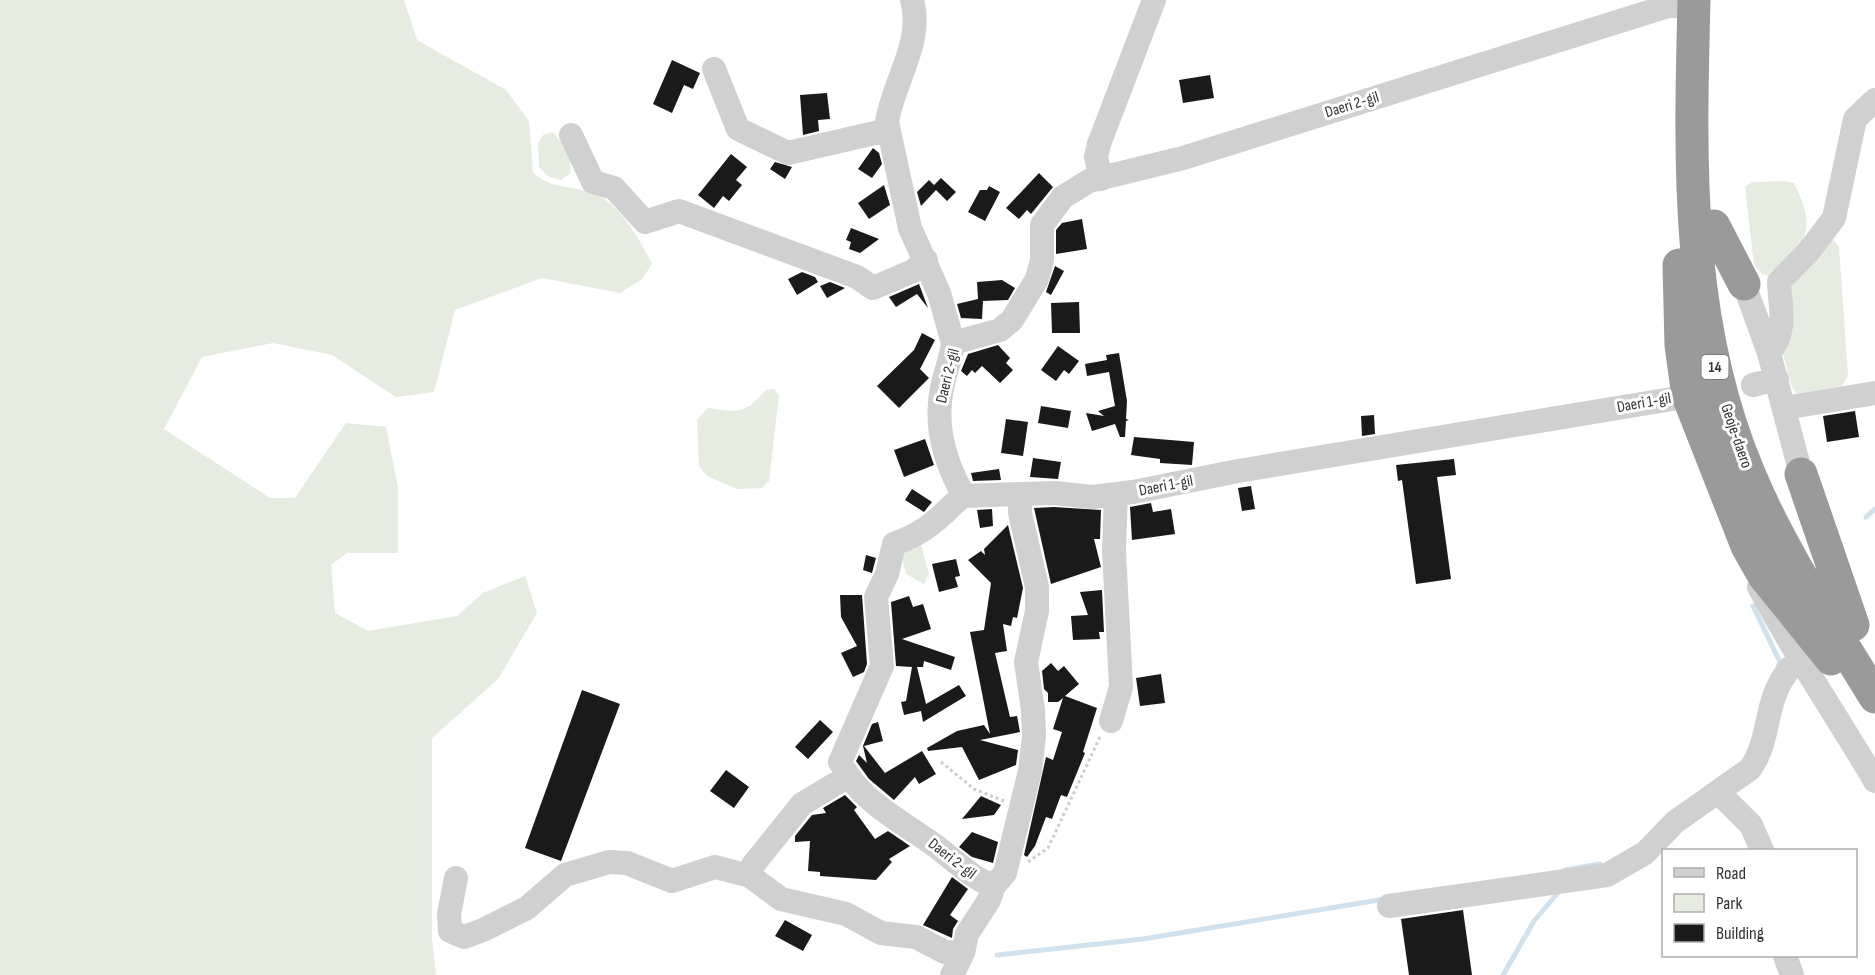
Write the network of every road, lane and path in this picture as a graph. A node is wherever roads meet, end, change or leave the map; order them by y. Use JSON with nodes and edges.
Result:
{"nodes":[{"id":1,"x":912,"y":0,"type":"edge"},
{"id":2,"x":1154,"y":0,"type":"edge"},
{"id":3,"x":1701,"y":2,"type":"edge"},
{"id":4,"x":714,"y":69,"type":"dead end"},
{"id":5,"x":1875,"y":100,"type":"edge"},
{"id":6,"x":888,"y":130,"type":"junction"},
{"id":7,"x":571,"y":135,"type":"dead end"},
{"id":8,"x":1101,"y":179,"type":"junction"},
{"id":9,"x":1692,"y":186,"type":"junction"},
{"id":10,"x":1714,"y":226,"type":"junction"},
{"id":11,"x":926,"y":260,"type":"junction"},
{"id":12,"x":1744,"y":284,"type":"joint"},
{"id":13,"x":953,"y":343,"type":"junction"},
{"id":14,"x":1769,"y":353,"type":"junction"},
{"id":15,"x":1776,"y":379,"type":"junction"},
{"id":16,"x":1753,"y":385,"type":"dead end"},
{"id":17,"x":1875,"y":393,"type":"edge"},
{"id":18,"x":1698,"y":395,"type":"junction"},
{"id":19,"x":1784,"y":408,"type":"junction"},
{"id":20,"x":1801,"y":474,"type":"joint"},
{"id":21,"x":1020,"y":494,"type":"junction"},
{"id":22,"x":1116,"y":494,"type":"junction"},
{"id":23,"x":964,"y":496,"type":"junction"},
{"id":24,"x":1760,"y":569,"type":"junction"},
{"id":25,"x":1853,"y":626,"type":"junction"},
{"id":26,"x":1875,"y":661,"type":"edge"},
{"id":27,"x":1802,"y":664,"type":"junction"},
{"id":28,"x":1875,"y":697,"type":"edge"},
{"id":29,"x":1875,"y":718,"type":"edge"},
{"id":30,"x":1111,"y":721,"type":"joint"},
{"id":31,"x":941,"y":762,"type":"dead end"},
{"id":32,"x":847,"y":777,"type":"junction"},
{"id":33,"x":1875,"y":781,"type":"edge"},
{"id":34,"x":1718,"y":792,"type":"junction"},
{"id":35,"x":1022,"y":809,"type":"junction"},
{"id":36,"x":1762,"y":849,"type":"edge"},
{"id":37,"x":750,"y":876,"type":"junction"},
{"id":38,"x":456,"y":878,"type":"dead end"},
{"id":39,"x":1000,"y":879,"type":"junction"},
{"id":40,"x":1389,"y":906,"type":"dead end"},
{"id":41,"x":963,"y":954,"type":"junction"},
{"id":42,"x":1785,"y":957,"type":"edge"},
{"id":43,"x":952,"y":975,"type":"edge"},
{"id":44,"x":1792,"y":975,"type":"edge"}],
"edges":[{"from":1,"to":6,"type":"street"},
{"from":2,"to":8,"type":"street"},
{"from":3,"to":8,"type":"street","name":"Daeri 2-gil"},
{"from":3,"to":9,"type":"highway","name":"Geoje-daero","number":"14"},
{"from":3,"to":10,"type":"highway","name":"Geoje-daero","number":"14"},
{"from":4,"to":6,"type":"street"},
{"from":5,"to":14,"type":"street"},
{"from":6,"to":11,"type":"street"},
{"from":7,"to":11,"type":"street"},
{"from":8,"to":13,"type":"street","name":"Daeri 2-gil"},
{"from":9,"to":18,"type":"highway"},
{"from":9,"to":28,"type":"highway","name":"Geoje-daero","number":"14"},
{"from":10,"to":12,"type":"highway"},
{"from":10,"to":25,"type":"highway","name":"Geoje-daero","number":"14"},
{"from":11,"to":13,"type":"street"},
{"from":12,"to":14,"type":"street"},
{"from":13,"to":23,"type":"street","name":"Daeri 2-gil"},
{"from":14,"to":15,"type":"street"},
{"from":15,"to":16,"type":"street"},
{"from":15,"to":19,"type":"street"},
{"from":17,"to":19,"type":"street"},
{"from":18,"to":22,"type":"street","name":"Daeri 1-gil"},
{"from":18,"to":24,"type":"highway"},
{"from":19,"to":20,"type":"street"},
{"from":20,"to":25,"type":"highway"},
{"from":21,"to":22,"type":"street","name":"Daeri 1-gil"},
{"from":21,"to":23,"type":"street","name":"Daeri 1-gil"},
{"from":21,"to":35,"type":"street"},
{"from":22,"to":30,"type":"street"},
{"from":23,"to":32,"type":"street"},
{"from":24,"to":27,"type":"street"},
{"from":24,"to":29,"type":"highway"},
{"from":25,"to":26,"type":"highway","name":"Geoje-daero","number":"14"},
{"from":27,"to":33,"type":"street"},
{"from":27,"to":34,"type":"street"},
{"from":30,"to":39,"type":"path"},
{"from":31,"to":35,"type":"path"},
{"from":32,"to":37,"type":"street"},
{"from":32,"to":39,"type":"street","name":"Daeri 2-gil"},
{"from":34,"to":36,"type":"street"},
{"from":34,"to":40,"type":"street"},
{"from":35,"to":39,"type":"street"},
{"from":37,"to":38,"type":"street"},
{"from":37,"to":41,"type":"street"},
{"from":39,"to":41,"type":"street"},
{"from":41,"to":43,"type":"street"},
{"from":42,"to":44,"type":"street"}]}
